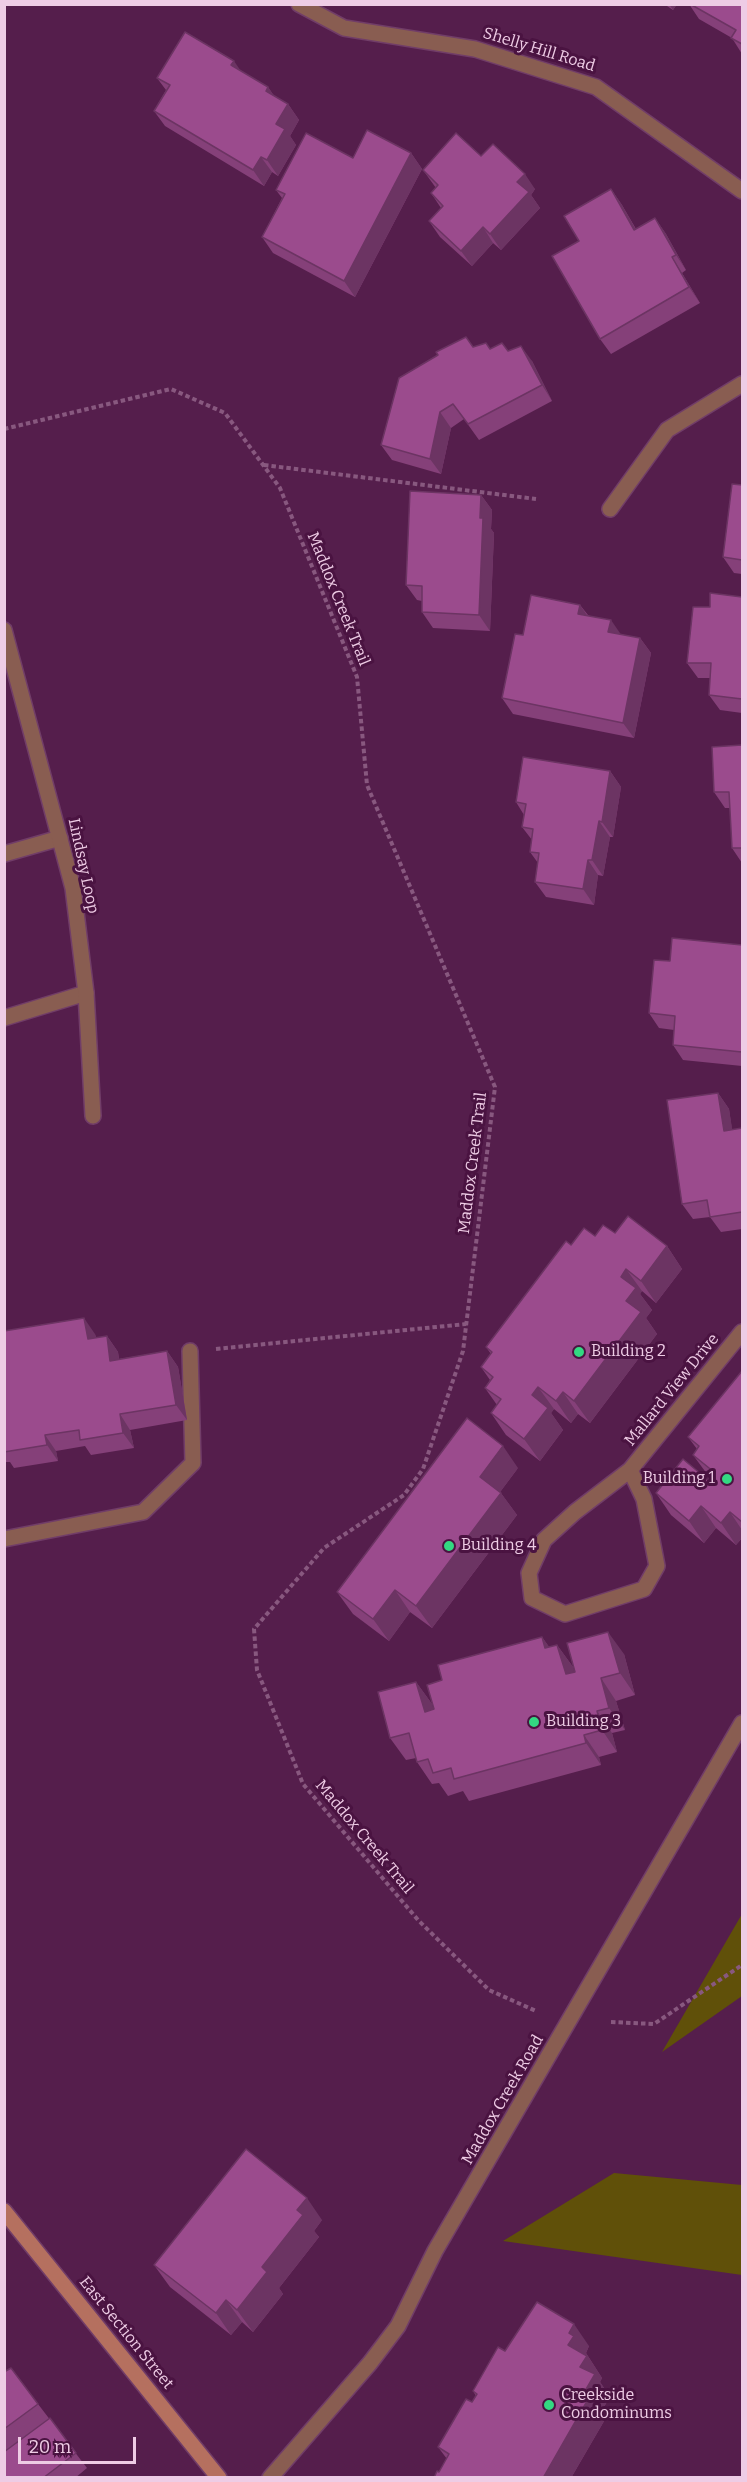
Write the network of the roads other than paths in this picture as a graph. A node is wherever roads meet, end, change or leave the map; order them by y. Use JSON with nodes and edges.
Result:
{"nodes":[{"id":1,"x":299,"y":4,"type":"edge"},
{"id":2,"x":742,"y":191,"type":"edge"},
{"id":3,"x":742,"y":384,"type":"edge"},
{"id":4,"x":610,"y":510,"type":"dead end"},
{"id":5,"x":4,"y":630,"type":"edge"},
{"id":6,"x":60,"y":838,"type":"junction"},
{"id":7,"x":4,"y":854,"type":"edge"},
{"id":8,"x":86,"y":993,"type":"junction"},
{"id":9,"x":4,"y":1018,"type":"edge"},
{"id":10,"x":93,"y":1116,"type":"dead end"},
{"id":11,"x":742,"y":1332,"type":"edge"},
{"id":12,"x":190,"y":1351,"type":"road end"},
{"id":13,"x":630,"y":1470,"type":"junction"},
{"id":14,"x":4,"y":1539,"type":"edge"},
{"id":15,"x":742,"y":1723,"type":"edge"},
{"id":16,"x":4,"y":2211,"type":"edge"},
{"id":17,"x":219,"y":2478,"type":"edge"},
{"id":18,"x":270,"y":2478,"type":"edge"}],
"edges":[{"from":1,"to":2,"type":"street","name":"Shelly Hill Road"},
{"from":3,"to":4,"type":"street"},
{"from":5,"to":6,"type":"street","name":"Lindsay Loop"},
{"from":6,"to":7,"type":"street"},
{"from":6,"to":8,"type":"street","name":"Lindsay Loop"},
{"from":8,"to":9,"type":"street"},
{"from":8,"to":10,"type":"street","name":"Lindsay Loop"},
{"from":11,"to":13,"type":"street","name":"Mallard View Drive"},
{"from":12,"to":14,"type":"street"},
{"from":13,"to":13,"type":"street","name":"Mallard View Drive"},
{"from":15,"to":18,"type":"street","name":"Maddox Creek Road"},
{"from":16,"to":17,"type":"street","name":"East Section Street"}]}
